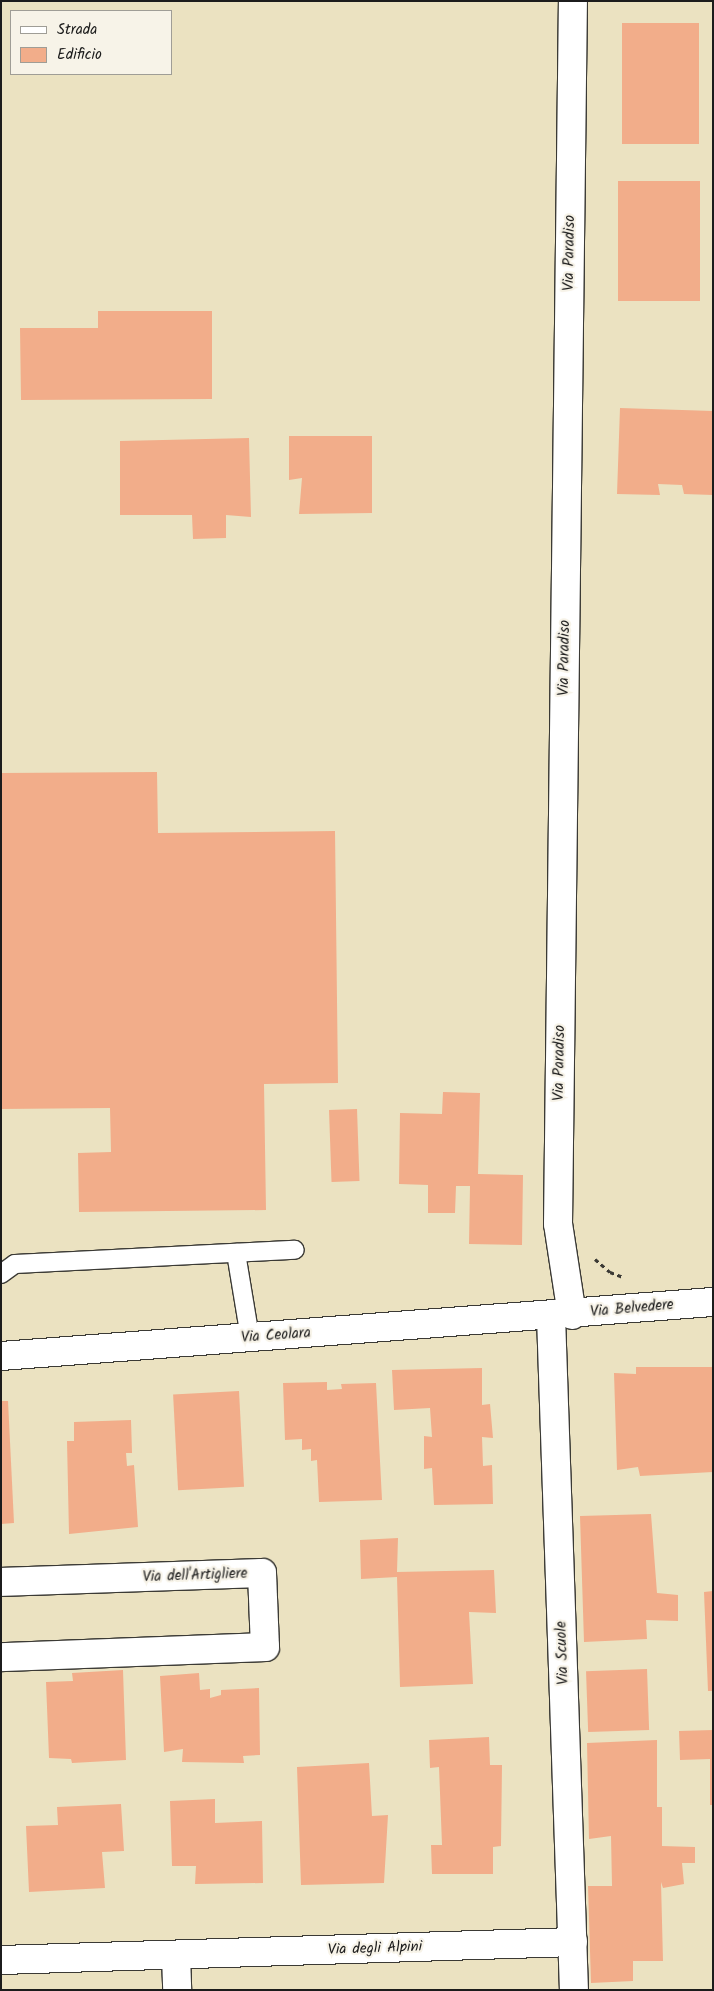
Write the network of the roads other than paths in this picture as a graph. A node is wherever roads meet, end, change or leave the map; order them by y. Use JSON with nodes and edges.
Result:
{"nodes":[{"id":1,"x":573,"y":1,"type":"edge"},
{"id":2,"x":295,"y":1250,"type":"dead end"},
{"id":3,"x":236,"y":1253,"type":"junction"},
{"id":4,"x":1,"y":1274,"type":"edge"},
{"id":5,"x":713,"y":1302,"type":"edge"},
{"id":6,"x":561,"y":1315,"type":"junction"},
{"id":7,"x":250,"y":1338,"type":"junction"},
{"id":8,"x":1,"y":1356,"type":"edge"},
{"id":9,"x":1,"y":1582,"type":"edge"},
{"id":10,"x":1,"y":1657,"type":"edge"},
{"id":11,"x":573,"y":1942,"type":"junction"},
{"id":12,"x":176,"y":1955,"type":"junction"},
{"id":13,"x":1,"y":1960,"type":"edge"},
{"id":14,"x":177,"y":1990,"type":"edge"},
{"id":15,"x":574,"y":1990,"type":"edge"}],
"edges":[{"from":1,"to":6,"type":"street","name":"Via Paradiso"},
{"from":2,"to":3,"type":"lane"},
{"from":3,"to":4,"type":"lane"},
{"from":3,"to":7,"type":"lane"},
{"from":5,"to":6,"type":"street","name":"Via Belvedere"},
{"from":6,"to":7,"type":"street","name":"Via Ceolara"},
{"from":6,"to":11,"type":"street","name":"Via Scuole"},
{"from":7,"to":8,"type":"street","name":"Via Ceolara"},
{"from":9,"to":10,"type":"street","name":"Via dell'Artigliere"},
{"from":11,"to":12,"type":"street","name":"Via degli Alpini"},
{"from":11,"to":15,"type":"street","name":"Via Scuole"},
{"from":12,"to":13,"type":"street","name":"Via degli Alpini"},
{"from":12,"to":14,"type":"street"}]}
